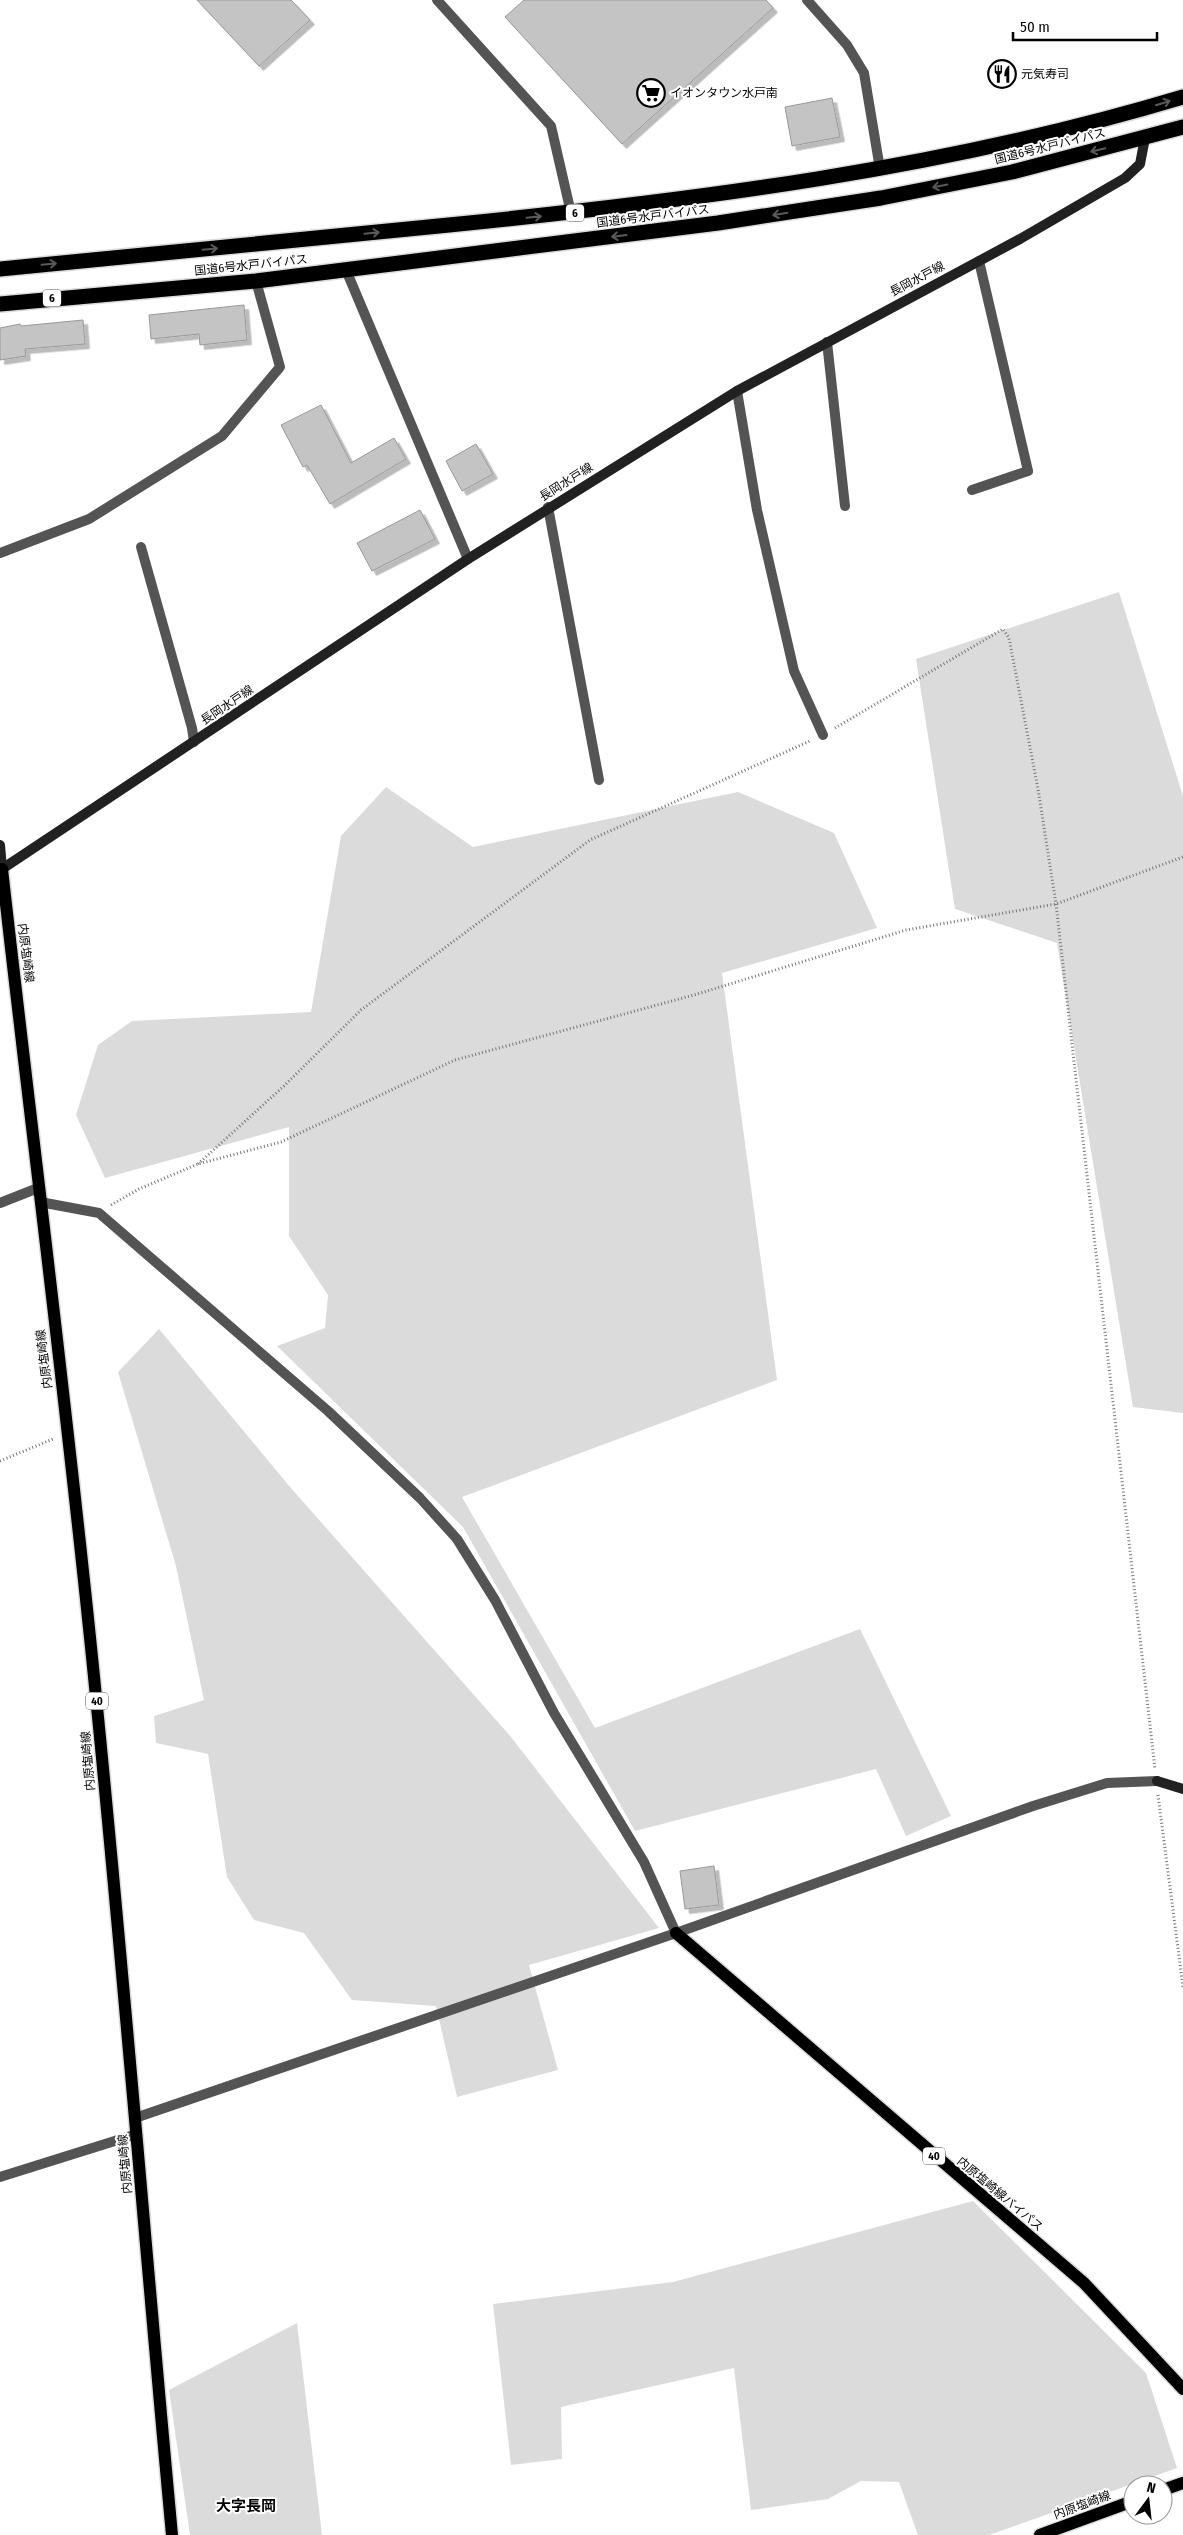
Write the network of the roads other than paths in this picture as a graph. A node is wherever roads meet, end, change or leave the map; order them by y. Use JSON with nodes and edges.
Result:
{"nodes":[{"id":1,"x":438,"y":0,"type":"edge"},
{"id":2,"x":807,"y":0,"type":"edge"},
{"id":3,"x":1183,"y":97,"type":"edge"},
{"id":4,"x":1183,"y":127,"type":"edge"},
{"id":5,"x":1145,"y":138,"type":"junction"},
{"id":6,"x":880,"y":169,"type":"junction"},
{"id":7,"x":571,"y":213,"type":"junction"},
{"id":8,"x":979,"y":261,"type":"junction"},
{"id":9,"x":0,"y":269,"type":"edge"},
{"id":10,"x":346,"y":270,"type":"junction"},
{"id":11,"x":256,"y":281,"type":"junction"},
{"id":12,"x":0,"y":304,"type":"edge"},
{"id":13,"x":827,"y":342,"type":"junction"},
{"id":14,"x":737,"y":391,"type":"junction"},
{"id":15,"x":972,"y":490,"type":"dead end"},
{"id":16,"x":845,"y":506,"type":"dead end"},
{"id":17,"x":548,"y":508,"type":"junction"},
{"id":18,"x":141,"y":547,"type":"dead end"},
{"id":19,"x":0,"y":553,"type":"edge"},
{"id":20,"x":468,"y":559,"type":"junction"},
{"id":21,"x":823,"y":735,"type":"road end"},
{"id":22,"x":194,"y":742,"type":"junction"},
{"id":23,"x":599,"y":780,"type":"dead end"},
{"id":24,"x":0,"y":845,"type":"edge"},
{"id":25,"x":1,"y":870,"type":"edge"},
{"id":26,"x":38,"y":1188,"type":"junction"},
{"id":27,"x":0,"y":1202,"type":"edge"},
{"id":28,"x":40,"y":1202,"type":"junction"},
{"id":29,"x":1157,"y":1781,"type":"joint"},
{"id":30,"x":1183,"y":1789,"type":"edge"},
{"id":31,"x":676,"y":1933,"type":"junction"},
{"id":32,"x":135,"y":2118,"type":"junction"},
{"id":33,"x":137,"y":2134,"type":"junction"},
{"id":34,"x":0,"y":2177,"type":"edge"},
{"id":35,"x":1183,"y":2389,"type":"edge"},
{"id":36,"x":1123,"y":2505,"type":"edge"},
{"id":37,"x":172,"y":2535,"type":"edge"},
{"id":38,"x":1040,"y":2535,"type":"edge"}],
"edges":[{"from":1,"to":7,"type":"street"},
{"from":2,"to":6,"type":"street"},
{"from":6,"to":3,"type":"highway","name":"国道6号水戸バイパス","number":"6","one_way":true},
{"from":4,"to":5,"type":"highway","name":"国道6号水戸バイパス","number":"6"},
{"from":5,"to":8,"type":"main road","name":"長岡水戸線"},
{"from":5,"to":10,"type":"highway","name":"国道6号水戸バイパス","number":"6","one_way":true},
{"from":6,"to":7,"type":"highway","name":"国道6号水戸バイパス","number":"6"},
{"from":9,"to":7,"type":"highway","name":"国道6号水戸バイパス","number":"6","one_way":true},
{"from":8,"to":13,"type":"main road","name":"長岡水戸線"},
{"from":8,"to":15,"type":"street"},
{"from":10,"to":11,"type":"highway","name":"国道6号水戸バイパス","number":"6"},
{"from":10,"to":20,"type":"street"},
{"from":11,"to":12,"type":"highway","name":"国道6号水戸バイパス","number":"6"},
{"from":11,"to":19,"type":"street"},
{"from":13,"to":14,"type":"main road","name":"長岡水戸線"},
{"from":13,"to":16,"type":"street"},
{"from":14,"to":17,"type":"main road","name":"長岡水戸線"},
{"from":14,"to":21,"type":"street"},
{"from":17,"to":20,"type":"main road","name":"長岡水戸線"},
{"from":17,"to":23,"type":"street"},
{"from":18,"to":22,"type":"street"},
{"from":20,"to":22,"type":"main road","name":"長岡水戸線"},
{"from":22,"to":25,"type":"main road","name":"長岡水戸線"},
{"from":24,"to":25,"type":"main road"},
{"from":25,"to":26,"type":"main road","name":"内原塩崎線","number":"40"},
{"from":26,"to":27,"type":"street"},
{"from":26,"to":28,"type":"main road","name":"内原塩崎線","number":"40"},
{"from":28,"to":31,"type":"street"},
{"from":28,"to":32,"type":"main road","name":"内原塩崎線","number":"40"},
{"from":29,"to":30,"type":"main road"},
{"from":29,"to":31,"type":"street"},
{"from":31,"to":32,"type":"street"},
{"from":31,"to":35,"type":"main road","name":"内原塩崎線バイパス","number":"40"},
{"from":32,"to":33,"type":"main road","name":"内原塩崎線","number":"40"},
{"from":33,"to":34,"type":"street"},
{"from":33,"to":37,"type":"main road","name":"内原塩崎線","number":"40"},
{"from":36,"to":38,"type":"main road","name":"内原塩崎線"}]}
